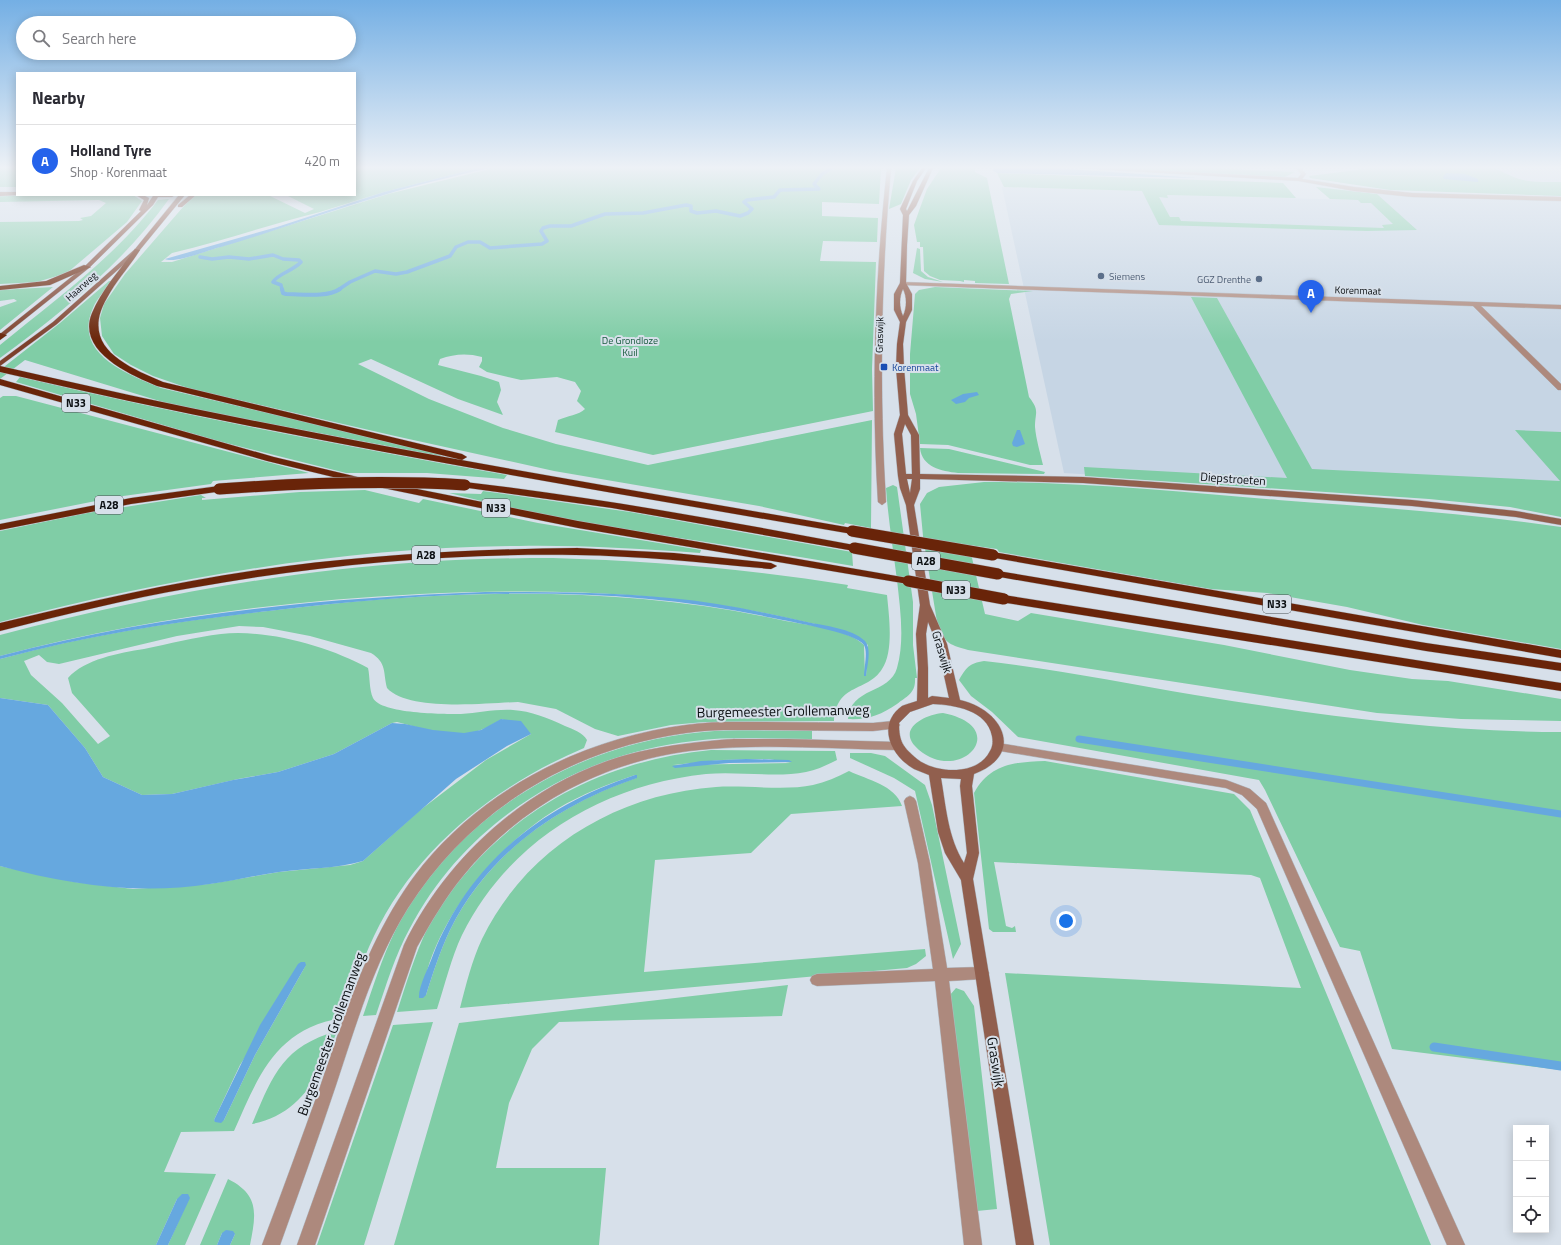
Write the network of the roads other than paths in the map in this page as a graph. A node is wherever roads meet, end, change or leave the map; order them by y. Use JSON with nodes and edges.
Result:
{"nodes":[{"id":1,"x":129,"y":226,"type":"edge"},
{"id":2,"x":157,"y":226,"type":"edge"},
{"id":3,"x":884,"y":226,"type":"edge"},
{"id":4,"x":906,"y":226,"type":"edge"},
{"id":5,"x":137,"y":250,"type":"junction"},
{"id":6,"x":87,"y":267,"type":"junction"},
{"id":7,"x":903,"y":283,"type":"junction"},
{"id":8,"x":0,"y":288,"type":"edge"},
{"id":9,"x":1475,"y":304,"type":"junction"},
{"id":10,"x":1561,"y":307,"type":"edge"},
{"id":11,"x":903,"y":322,"type":"junction"},
{"id":12,"x":1,"y":337,"type":"edge"},
{"id":13,"x":0,"y":364,"type":"edge"},
{"id":14,"x":0,"y":369,"type":"edge"},
{"id":15,"x":0,"y":382,"type":"edge"},
{"id":16,"x":1561,"y":388,"type":"edge"},
{"id":17,"x":904,"y":415,"type":"junction"},
{"id":18,"x":511,"y":472,"type":"junction"},
{"id":19,"x":902,"y":476,"type":"junction"},
{"id":20,"x":916,"y":476,"type":"junction"},
{"id":21,"x":882,"y":502,"type":"dead end"},
{"id":22,"x":910,"y":505,"type":"junction"},
{"id":23,"x":1561,"y":522,"type":"edge"},
{"id":24,"x":0,"y":527,"type":"edge"},
{"id":25,"x":856,"y":575,"type":"junction"},
{"id":26,"x":908,"y":581,"type":"joint"},
{"id":27,"x":924,"y":605,"type":"junction"},
{"id":28,"x":0,"y":627,"type":"edge"},
{"id":29,"x":1561,"y":654,"type":"edge"},
{"id":30,"x":1561,"y":667,"type":"edge"},
{"id":31,"x":1561,"y":687,"type":"edge"},
{"id":32,"x":956,"y":701,"type":"junction"},
{"id":33,"x":922,"y":702,"type":"junction"},
{"id":34,"x":894,"y":725,"type":"junction"},
{"id":35,"x":896,"y":746,"type":"junction"},
{"id":36,"x":998,"y":747,"type":"junction"},
{"id":37,"x":934,"y":772,"type":"junction"},
{"id":38,"x":968,"y":773,"type":"junction"},
{"id":39,"x":910,"y":801,"type":"dead end"},
{"id":40,"x":967,"y":880,"type":"junction"},
{"id":41,"x":982,"y":973,"type":"junction"},
{"id":42,"x":941,"y":974,"type":"junction"},
{"id":43,"x":817,"y":980,"type":"dead end"},
{"id":44,"x":271,"y":1245,"type":"edge"},
{"id":45,"x":306,"y":1245,"type":"edge"},
{"id":46,"x":973,"y":1245,"type":"edge"},
{"id":47,"x":1025,"y":1245,"type":"edge"},
{"id":48,"x":1456,"y":1245,"type":"edge"}],
"edges":[{"from":1,"to":6,"type":"main road","name":"Haarweg"},
{"from":2,"to":5,"type":"main road","name":"Haarweg"},
{"from":3,"to":21,"type":"street","name":"Graswijk"},
{"from":4,"to":7,"type":"main road","name":"Graswijk"},
{"from":5,"to":13,"type":"main road","name":"Haarweg"},
{"from":5,"to":18,"type":"highway","number":"N33"},
{"from":6,"to":8,"type":"highway"},
{"from":6,"to":12,"type":"main road","name":"Haarweg"},
{"from":7,"to":9,"type":"street","name":"Korenmaat"},
{"from":7,"to":11,"type":"main road","name":"Graswijk"},
{"from":7,"to":11,"type":"main road","name":"Graswijk"},
{"from":9,"to":10,"type":"street","name":"Korenmaat"},
{"from":9,"to":16,"type":"street"},
{"from":11,"to":17,"type":"main road","name":"Graswijk"},
{"from":14,"to":18,"type":"highway","number":"N33"},
{"from":15,"to":25,"type":"highway","number":"N33"},
{"from":17,"to":19,"type":"main road","name":"Graswijk"},
{"from":17,"to":20,"type":"main road","name":"Graswijk"},
{"from":18,"to":29,"type":"highway","number":"N33","bridge":true},
{"from":19,"to":20,"type":"main road","name":"Diepstroeten"},
{"from":19,"to":22,"type":"main road","name":"Graswijk"},
{"from":20,"to":22,"type":"main road","name":"Graswijk"},
{"from":20,"to":23,"type":"main road","name":"Diepstroeten"},
{"from":22,"to":27,"type":"main road","name":"Graswijk"},
{"from":24,"to":30,"type":"highway","number":"A28","bridge":true},
{"from":25,"to":26,"type":"highway","number":"A28"},
{"from":25,"to":28,"type":"highway","number":"A28"},
{"from":26,"to":31,"type":"highway","number":"N33","bridge":true},
{"from":27,"to":32,"type":"main road","name":"Graswijk"},
{"from":27,"to":33,"type":"main road","name":"Graswijk"},
{"from":32,"to":33,"type":"main road"},
{"from":32,"to":36,"type":"main road"},
{"from":33,"to":34,"type":"main road"},
{"from":34,"to":35,"type":"main road"},
{"from":34,"to":44,"type":"street","name":"Burgemeester Grollemanweg"},
{"from":35,"to":37,"type":"main road"},
{"from":35,"to":45,"type":"street"},
{"from":36,"to":38,"type":"main road"},
{"from":36,"to":48,"type":"street"},
{"from":37,"to":38,"type":"main road"},
{"from":37,"to":40,"type":"main road","name":"Graswijk"},
{"from":38,"to":40,"type":"main road","name":"Graswijk"},
{"from":39,"to":42,"type":"street"},
{"from":40,"to":41,"type":"main road","name":"Graswijk"},
{"from":41,"to":42,"type":"street"},
{"from":41,"to":47,"type":"main road","name":"Graswijk"},
{"from":42,"to":43,"type":"street"},
{"from":42,"to":46,"type":"street"}]}
